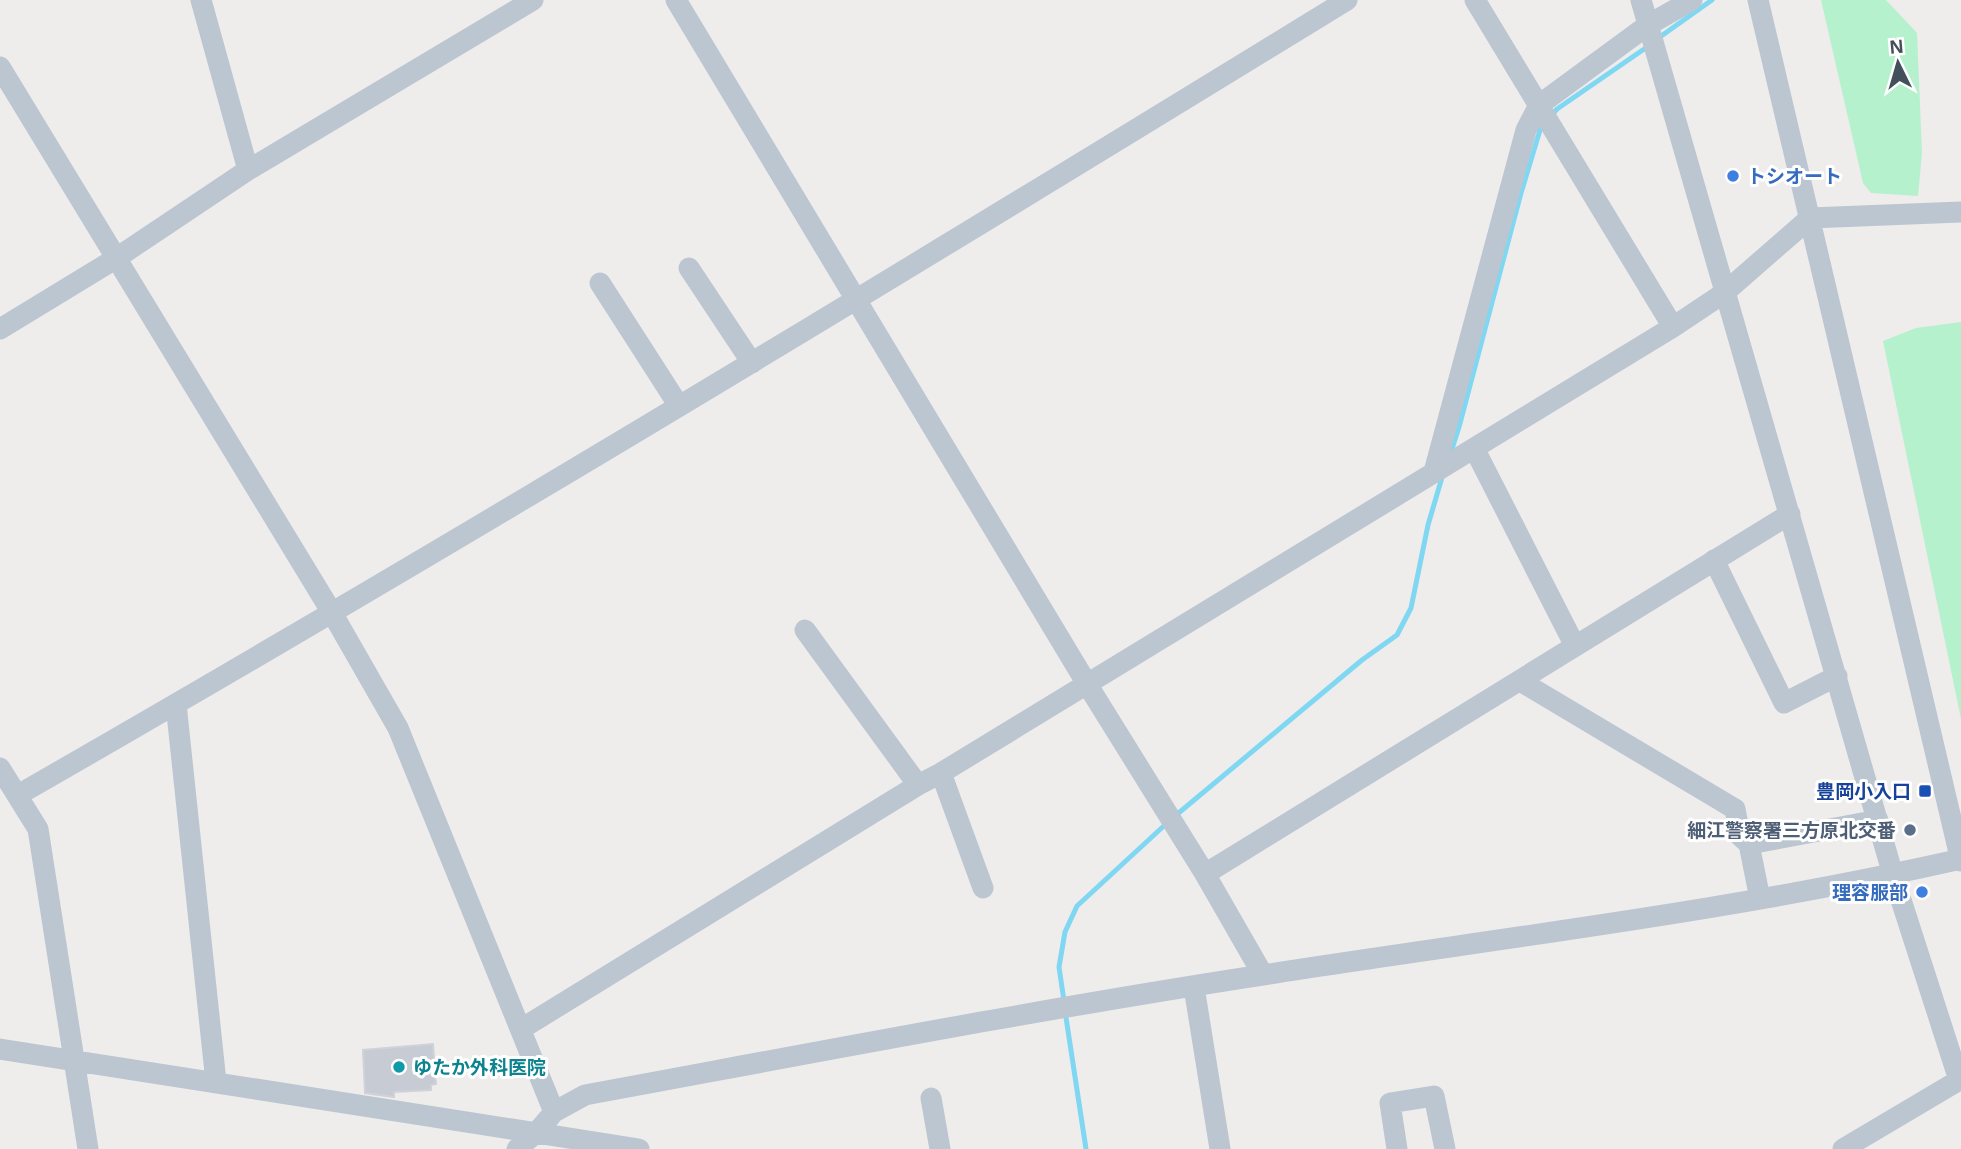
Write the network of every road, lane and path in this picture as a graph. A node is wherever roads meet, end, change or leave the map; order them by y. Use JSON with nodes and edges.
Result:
{"nodes":[{"id":1,"x":201,"y":0,"type":"edge"},
{"id":2,"x":533,"y":0,"type":"edge"},
{"id":3,"x":676,"y":0,"type":"edge"},
{"id":4,"x":1347,"y":0,"type":"edge"},
{"id":5,"x":1475,"y":0,"type":"edge"},
{"id":6,"x":1641,"y":0,"type":"edge"},
{"id":7,"x":1692,"y":0,"type":"edge"},
{"id":8,"x":1758,"y":0,"type":"edge"},
{"id":9,"x":1649,"y":28,"type":"junction"},
{"id":10,"x":0,"y":67,"type":"edge"},
{"id":11,"x":1541,"y":108,"type":"junction"},
{"id":12,"x":248,"y":170,"type":"junction"},
{"id":13,"x":1961,"y":212,"type":"edge"},
{"id":14,"x":1810,"y":218,"type":"junction"},
{"id":15,"x":115,"y":259,"type":"junction"},
{"id":16,"x":689,"y":268,"type":"dead end"},
{"id":17,"x":600,"y":283,"type":"dead end"},
{"id":18,"x":1724,"y":293,"type":"junction"},
{"id":19,"x":856,"y":301,"type":"junction"},
{"id":20,"x":1674,"y":327,"type":"junction"},
{"id":21,"x":0,"y":329,"type":"edge"},
{"id":22,"x":752,"y":363,"type":"junction"},
{"id":23,"x":679,"y":406,"type":"junction"},
{"id":24,"x":1467,"y":452,"type":"junction"},
{"id":25,"x":1437,"y":470,"type":"junction"},
{"id":26,"x":1790,"y":514,"type":"junction"},
{"id":27,"x":1714,"y":560,"type":"junction"},
{"id":28,"x":331,"y":611,"type":"junction"},
{"id":29,"x":806,"y":630,"type":"dead end"},
{"id":30,"x":1575,"y":646,"type":"junction"},
{"id":31,"x":1837,"y":676,"type":"junction"},
{"id":32,"x":1520,"y":681,"type":"junction"},
{"id":33,"x":1087,"y":684,"type":"junction"},
{"id":34,"x":176,"y":704,"type":"junction"},
{"id":35,"x":0,"y":768,"type":"edge"},
{"id":36,"x":941,"y":773,"type":"junction"},
{"id":37,"x":918,"y":785,"type":"junction"},
{"id":38,"x":18,"y":796,"type":"junction"},
{"id":39,"x":1878,"y":820,"type":"junction"},
{"id":40,"x":1749,"y":844,"type":"junction"},
{"id":41,"x":1961,"y":860,"type":"edge"},
{"id":42,"x":1205,"y":874,"type":"junction"},
{"id":43,"x":1894,"y":874,"type":"junction"},
{"id":44,"x":983,"y":888,"type":"dead end"},
{"id":45,"x":1760,"y":899,"type":"junction"},
{"id":46,"x":1263,"y":975,"type":"junction"},
{"id":47,"x":1194,"y":987,"type":"junction"},
{"id":48,"x":521,"y":1029,"type":"junction"},
{"id":49,"x":0,"y":1049,"type":"edge"},
{"id":50,"x":73,"y":1060,"type":"junction"},
{"id":51,"x":1960,"y":1079,"type":"edge"},
{"id":52,"x":216,"y":1082,"type":"junction"},
{"id":53,"x":931,"y":1098,"type":"dead end"},
{"id":54,"x":554,"y":1112,"type":"junction"},
{"id":55,"x":537,"y":1132,"type":"junction"},
{"id":56,"x":88,"y":1149,"type":"edge"},
{"id":57,"x":517,"y":1149,"type":"edge"},
{"id":58,"x":639,"y":1149,"type":"edge"},
{"id":59,"x":940,"y":1149,"type":"edge"},
{"id":60,"x":1220,"y":1149,"type":"edge"},
{"id":61,"x":1397,"y":1149,"type":"edge"},
{"id":62,"x":1445,"y":1149,"type":"edge"},
{"id":63,"x":1843,"y":1149,"type":"edge"}],
"edges":[{"from":1,"to":12,"type":"street"},
{"from":2,"to":12,"type":"street"},
{"from":3,"to":19,"type":"street"},
{"from":4,"to":19,"type":"street"},
{"from":5,"to":11,"type":"street"},
{"from":6,"to":9,"type":"street"},
{"from":7,"to":9,"type":"street"},
{"from":8,"to":14,"type":"street"},
{"from":9,"to":11,"type":"street"},
{"from":9,"to":18,"type":"street"},
{"from":10,"to":15,"type":"street"},
{"from":11,"to":20,"type":"street"},
{"from":11,"to":25,"type":"street"},
{"from":12,"to":15,"type":"street"},
{"from":13,"to":14,"type":"street"},
{"from":14,"to":18,"type":"street"},
{"from":14,"to":41,"type":"street"},
{"from":15,"to":21,"type":"street"},
{"from":15,"to":28,"type":"street"},
{"from":16,"to":22,"type":"street"},
{"from":17,"to":23,"type":"street"},
{"from":18,"to":20,"type":"street"},
{"from":18,"to":26,"type":"street"},
{"from":19,"to":22,"type":"street"},
{"from":19,"to":33,"type":"street"},
{"from":20,"to":24,"type":"street"},
{"from":22,"to":23,"type":"street"},
{"from":23,"to":28,"type":"street"},
{"from":24,"to":25,"type":"street"},
{"from":24,"to":30,"type":"street"},
{"from":25,"to":33,"type":"street"},
{"from":26,"to":27,"type":"street"},
{"from":26,"to":31,"type":"street"},
{"from":27,"to":30,"type":"street"},
{"from":27,"to":31,"type":"street"},
{"from":28,"to":34,"type":"street"},
{"from":28,"to":48,"type":"street"},
{"from":29,"to":37,"type":"street"},
{"from":30,"to":32,"type":"street"},
{"from":31,"to":39,"type":"street"},
{"from":32,"to":40,"type":"street"},
{"from":32,"to":42,"type":"street"},
{"from":33,"to":36,"type":"street"},
{"from":33,"to":42,"type":"street"},
{"from":34,"to":38,"type":"street"},
{"from":34,"to":52,"type":"street"},
{"from":35,"to":38,"type":"street"},
{"from":36,"to":37,"type":"street"},
{"from":36,"to":44,"type":"street"},
{"from":37,"to":48,"type":"street"},
{"from":38,"to":50,"type":"street"},
{"from":39,"to":40,"type":"street"},
{"from":39,"to":43,"type":"street"},
{"from":40,"to":45,"type":"street"},
{"from":41,"to":43,"type":"street"},
{"from":42,"to":46,"type":"street"},
{"from":43,"to":45,"type":"street"},
{"from":43,"to":51,"type":"street"},
{"from":45,"to":46,"type":"street"},
{"from":46,"to":47,"type":"street"},
{"from":47,"to":54,"type":"street"},
{"from":47,"to":60,"type":"street"},
{"from":48,"to":54,"type":"street"},
{"from":49,"to":50,"type":"street"},
{"from":50,"to":52,"type":"street"},
{"from":50,"to":56,"type":"street"},
{"from":51,"to":63,"type":"street"},
{"from":52,"to":55,"type":"street"},
{"from":53,"to":59,"type":"street"},
{"from":54,"to":55,"type":"street"},
{"from":55,"to":57,"type":"street"},
{"from":55,"to":58,"type":"street"},
{"from":61,"to":62,"type":"street"}]}
